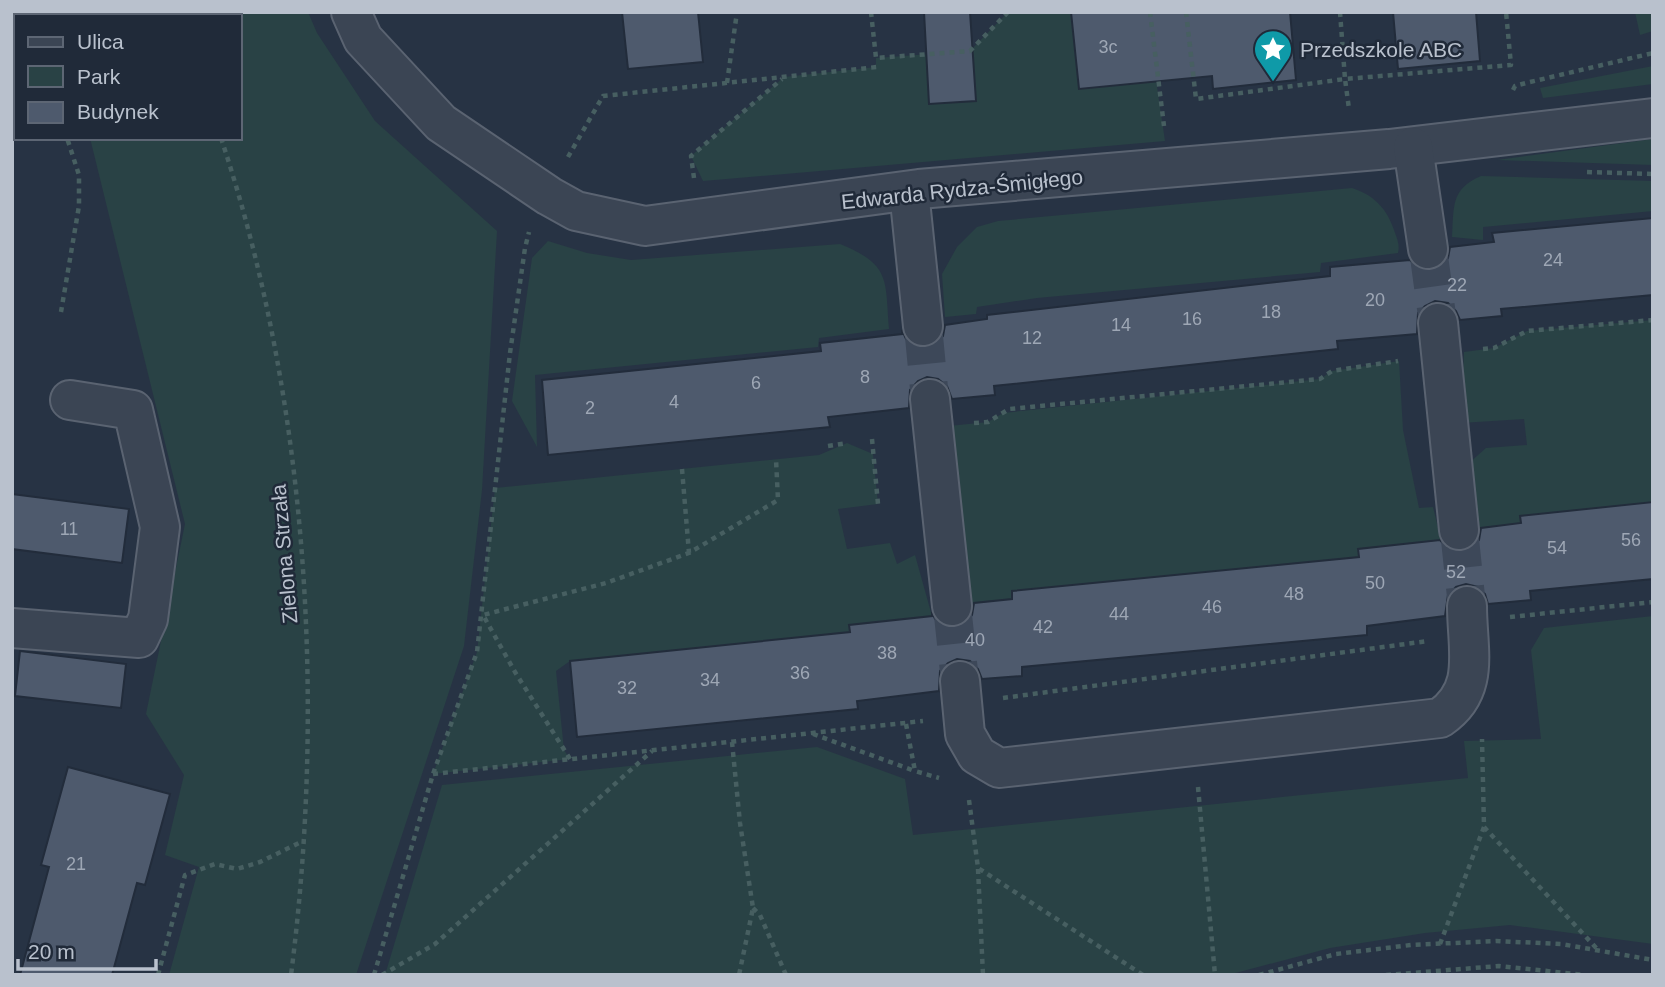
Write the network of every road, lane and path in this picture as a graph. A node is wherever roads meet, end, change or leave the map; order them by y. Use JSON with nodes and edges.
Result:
{"nodes":[{"id":1,"x":351,"y":12,"type":"edge"},
{"id":2,"x":737,"y":12,"type":"edge"},
{"id":3,"x":871,"y":12,"type":"edge"},
{"id":4,"x":1008,"y":12,"type":"edge"},
{"id":5,"x":1150,"y":12,"type":"edge"},
{"id":6,"x":1186,"y":12,"type":"edge"},
{"id":7,"x":1340,"y":12,"type":"edge"},
{"id":8,"x":1506,"y":12,"type":"edge"},
{"id":9,"x":877,"y":67,"type":"dead end"},
{"id":10,"x":784,"y":77,"type":"junction"},
{"id":11,"x":1345,"y":79,"type":"junction"},
{"id":12,"x":727,"y":83,"type":"junction"},
{"id":13,"x":1349,"y":111,"type":"dead end"},
{"id":14,"x":1653,"y":118,"type":"edge"},
{"id":15,"x":1164,"y":130,"type":"dead end"},
{"id":16,"x":68,"y":140,"type":"edge"},
{"id":17,"x":222,"y":140,"type":"edge"},
{"id":18,"x":1413,"y":146,"type":"junction"},
{"id":19,"x":564,"y":164,"type":"dead end"},
{"id":20,"x":1575,"y":172,"type":"dead end"},
{"id":21,"x":1653,"y":174,"type":"edge"},
{"id":22,"x":695,"y":182,"type":"dead end"},
{"id":23,"x":909,"y":191,"type":"junction"},
{"id":24,"x":1428,"y":249,"type":"tunnel mouth"},
{"id":25,"x":521,"y":272,"type":"dead end"},
{"id":26,"x":61,"y":312,"type":"dead end"},
{"id":27,"x":1653,"y":320,"type":"edge"},
{"id":28,"x":1438,"y":323,"type":"tunnel mouth"},
{"id":29,"x":923,"y":326,"type":"tunnel mouth"},
{"id":30,"x":1474,"y":350,"type":"dead end"},
{"id":31,"x":1349,"y":368,"type":"dead end"},
{"id":32,"x":70,"y":400,"type":"dead end"},
{"id":33,"x":932,"y":413,"type":"joint"},
{"id":34,"x":872,"y":439,"type":"dead end"},
{"id":35,"x":846,"y":443,"type":"dead end"},
{"id":36,"x":828,"y":446,"type":"dead end"},
{"id":37,"x":776,"y":459,"type":"dead end"},
{"id":38,"x":682,"y":469,"type":"dead end"},
{"id":39,"x":878,"y":504,"type":"dead end"},
{"id":40,"x":1459,"y":530,"type":"tunnel mouth"},
{"id":41,"x":689,"y":553,"type":"junction"},
{"id":42,"x":1653,"y":603,"type":"edge"},
{"id":43,"x":952,"y":606,"type":"tunnel mouth"},
{"id":44,"x":482,"y":615,"type":"junction"},
{"id":45,"x":1467,"y":621,"type":"junction"},
{"id":46,"x":12,"y":628,"type":"edge"},
{"id":47,"x":961,"y":698,"type":"junction"},
{"id":48,"x":906,"y":724,"type":"junction"},
{"id":49,"x":812,"y":734,"type":"junction"},
{"id":50,"x":732,"y":742,"type":"junction"},
{"id":51,"x":653,"y":750,"type":"junction"},
{"id":52,"x":570,"y":759,"type":"junction"},
{"id":53,"x":1483,"y":766,"type":"dead end"},
{"id":54,"x":915,"y":771,"type":"junction"},
{"id":55,"x":433,"y":774,"type":"junction"},
{"id":56,"x":941,"y":778,"type":"dead end"},
{"id":57,"x":1199,"y":796,"type":"dead end"},
{"id":58,"x":970,"y":800,"type":"dead end"},
{"id":59,"x":1483,"y":827,"type":"junction"},
{"id":60,"x":303,"y":841,"type":"junction"},
{"id":61,"x":978,"y":868,"type":"junction"},
{"id":62,"x":753,"y":908,"type":"junction"},
{"id":63,"x":1440,"y":944,"type":"junction"},
{"id":64,"x":1599,"y":951,"type":"junction"},
{"id":65,"x":1653,"y":960,"type":"edge"},
{"id":66,"x":158,"y":975,"type":"edge"},
{"id":67,"x":291,"y":975,"type":"edge"},
{"id":68,"x":374,"y":975,"type":"edge"},
{"id":69,"x":382,"y":975,"type":"edge"},
{"id":70,"x":739,"y":975,"type":"edge"},
{"id":71,"x":786,"y":975,"type":"edge"},
{"id":72,"x":983,"y":975,"type":"edge"},
{"id":73,"x":1143,"y":975,"type":"edge"},
{"id":74,"x":1215,"y":975,"type":"edge"},
{"id":75,"x":1259,"y":975,"type":"edge"},
{"id":76,"x":1386,"y":975,"type":"edge"},
{"id":77,"x":1586,"y":975,"type":"edge"}],
"edges":[{"from":1,"to":23,"type":"street","name":"Edwarda Rydza-Śmigłego"},
{"from":2,"to":12,"type":"path"},
{"from":3,"to":4,"type":"path"},
{"from":5,"to":15,"type":"path"},
{"from":6,"to":11,"type":"path"},
{"from":7,"to":11,"type":"path"},
{"from":8,"to":11,"type":"path"},
{"from":9,"to":10,"type":"path"},
{"from":10,"to":12,"type":"path"},
{"from":10,"to":22,"type":"path"},
{"from":11,"to":13,"type":"path"},
{"from":12,"to":19,"type":"path"},
{"from":14,"to":18,"type":"street","name":"Edwarda Rydza-Śmigłego"},
{"from":16,"to":26,"type":"path"},
{"from":17,"to":60,"type":"path","name":"Zielona Strzała"},
{"from":18,"to":23,"type":"street","name":"Edwarda Rydza-Śmigłego"},
{"from":18,"to":24,"type":"street"},
{"from":20,"to":21,"type":"path"},
{"from":23,"to":29,"type":"street"},
{"from":25,"to":44,"type":"path"},
{"from":27,"to":30,"type":"path"},
{"from":28,"to":40,"type":"street"},
{"from":31,"to":33,"type":"path"},
{"from":32,"to":46,"type":"street"},
{"from":33,"to":43,"type":"street"},
{"from":34,"to":39,"type":"path"},
{"from":35,"to":36,"type":"path"},
{"from":37,"to":41,"type":"path"},
{"from":38,"to":41,"type":"path"},
{"from":41,"to":44,"type":"path"},
{"from":42,"to":45,"type":"path"},
{"from":44,"to":52,"type":"path"},
{"from":44,"to":55,"type":"path"},
{"from":45,"to":47,"type":"path"},
{"from":45,"to":47,"type":"street"},
{"from":47,"to":48,"type":"path"},
{"from":48,"to":49,"type":"path"},
{"from":48,"to":54,"type":"path"},
{"from":49,"to":50,"type":"path"},
{"from":49,"to":54,"type":"path"},
{"from":50,"to":51,"type":"path"},
{"from":50,"to":62,"type":"path"},
{"from":51,"to":52,"type":"path"},
{"from":51,"to":69,"type":"path"},
{"from":52,"to":55,"type":"path"},
{"from":53,"to":59,"type":"path"},
{"from":54,"to":56,"type":"path"},
{"from":55,"to":68,"type":"path"},
{"from":57,"to":74,"type":"path"},
{"from":58,"to":61,"type":"path"},
{"from":59,"to":63,"type":"path"},
{"from":59,"to":64,"type":"path"},
{"from":60,"to":66,"type":"path"},
{"from":60,"to":67,"type":"path","name":"Zielona Strzała"},
{"from":61,"to":72,"type":"path"},
{"from":61,"to":73,"type":"path"},
{"from":62,"to":70,"type":"path"},
{"from":62,"to":71,"type":"path"},
{"from":63,"to":64,"type":"path"},
{"from":63,"to":75,"type":"path"},
{"from":64,"to":65,"type":"path"},
{"from":76,"to":77,"type":"path"}]}
